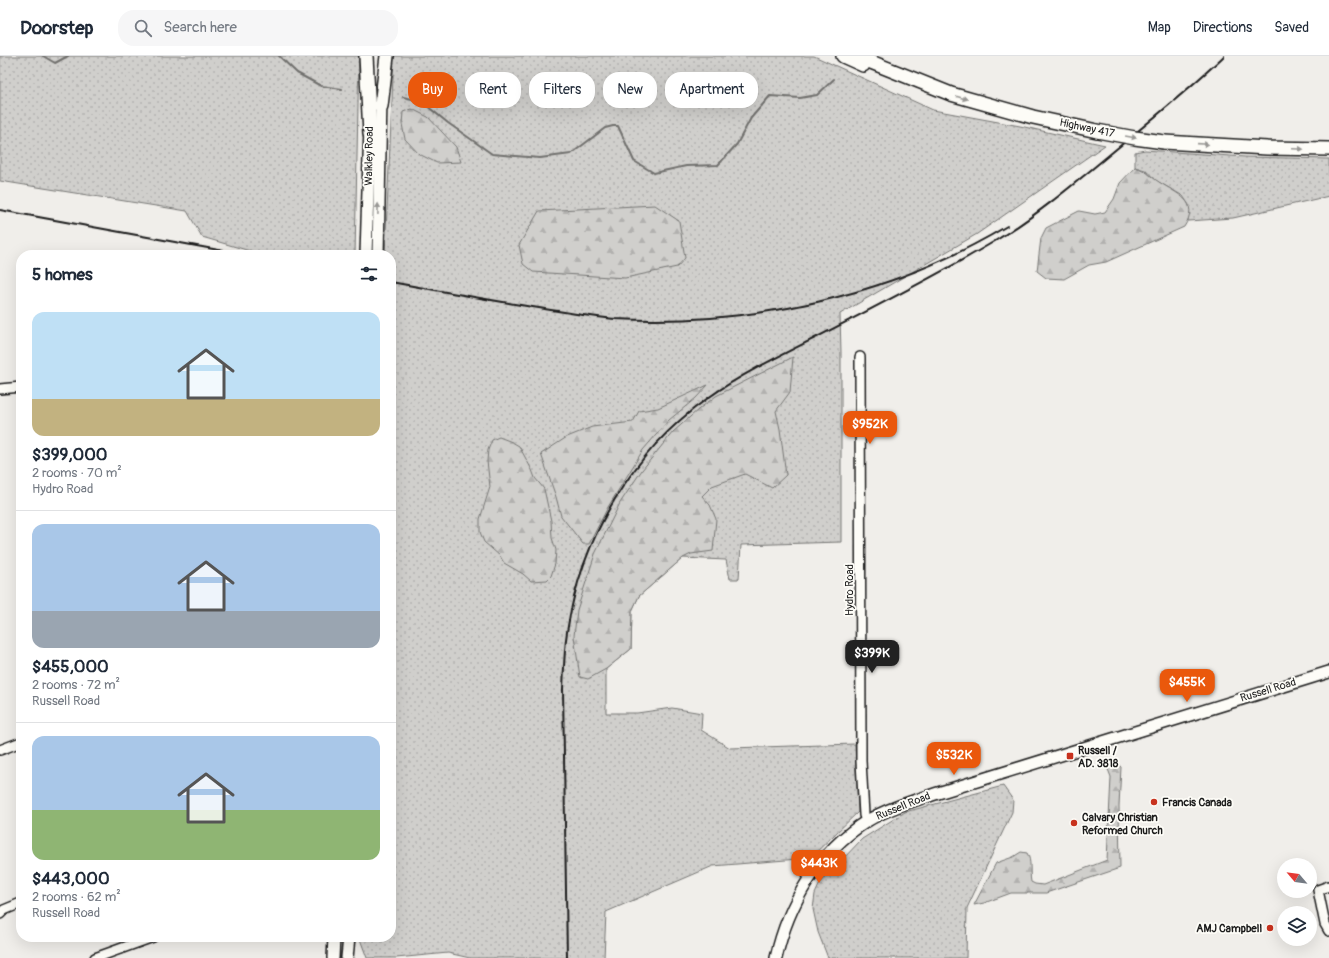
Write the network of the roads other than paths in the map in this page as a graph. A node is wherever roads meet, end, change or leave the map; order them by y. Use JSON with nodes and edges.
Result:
{"nodes":[{"id":1,"x":366,"y":56,"type":"edge"},
{"id":2,"x":371,"y":56,"type":"edge"},
{"id":3,"x":382,"y":56,"type":"edge"},
{"id":4,"x":387,"y":56,"type":"edge"},
{"id":5,"x":843,"y":56,"type":"edge"},
{"id":6,"x":856,"y":56,"type":"edge"},
{"id":7,"x":925,"y":85,"type":"junction"},
{"id":8,"x":381,"y":106,"type":"junction"},
{"id":9,"x":370,"y":134,"type":"junction"},
{"id":10,"x":1329,"y":149,"type":"edge"},
{"id":11,"x":366,"y":250,"type":"edge"},
{"id":12,"x":378,"y":250,"type":"edge"},
{"id":13,"x":860,"y":358,"type":"dead end"},
{"id":14,"x":16,"y":387,"type":"edge"},
{"id":15,"x":0,"y":388,"type":"edge"},
{"id":16,"x":1329,"y":672,"type":"edge"},
{"id":17,"x":16,"y":744,"type":"edge"},
{"id":18,"x":0,"y":750,"type":"edge"},
{"id":19,"x":866,"y":821,"type":"junction"},
{"id":20,"x":1329,"y":886,"type":"edge"},
{"id":21,"x":16,"y":905,"type":"edge"},
{"id":22,"x":0,"y":914,"type":"edge"},
{"id":23,"x":1329,"y":931,"type":"edge"},
{"id":24,"x":139,"y":942,"type":"edge"},
{"id":25,"x":334,"y":942,"type":"edge"},
{"id":26,"x":349,"y":942,"type":"edge"},
{"id":27,"x":349,"y":956,"type":"edge"},
{"id":28,"x":96,"y":958,"type":"edge"},
{"id":29,"x":333,"y":958,"type":"edge"},
{"id":30,"x":776,"y":958,"type":"edge"}],
"edges":[{"from":1,"to":9,"type":"highway"},
{"from":2,"to":9,"type":"main road","name":"Walkley Road"},
{"from":3,"to":8,"type":"main road","name":"Walkley Road"},
{"from":4,"to":8,"type":"highway"},
{"from":5,"to":7,"type":"highway"},
{"from":6,"to":7,"type":"highway","name":"Highway 417"},
{"from":7,"to":10,"type":"highway","name":"Highway 417","one_way":true,"bridge":true},
{"from":12,"to":8,"type":"main road","name":"Walkley Road","one_way":true},
{"from":9,"to":11,"type":"main road","name":"Walkley Road"},
{"from":13,"to":19,"type":"street","name":"Hydro Road"},
{"from":14,"to":15,"type":"street"},
{"from":16,"to":19,"type":"main road","name":"Russell Road"},
{"from":17,"to":18,"type":"street"},
{"from":19,"to":30,"type":"main road","name":"Russell Road"},
{"from":20,"to":23,"type":"street"},
{"from":21,"to":22,"type":"street"},
{"from":24,"to":28,"type":"street"},
{"from":25,"to":29,"type":"main road"},
{"from":26,"to":27,"type":"main road"}]}
